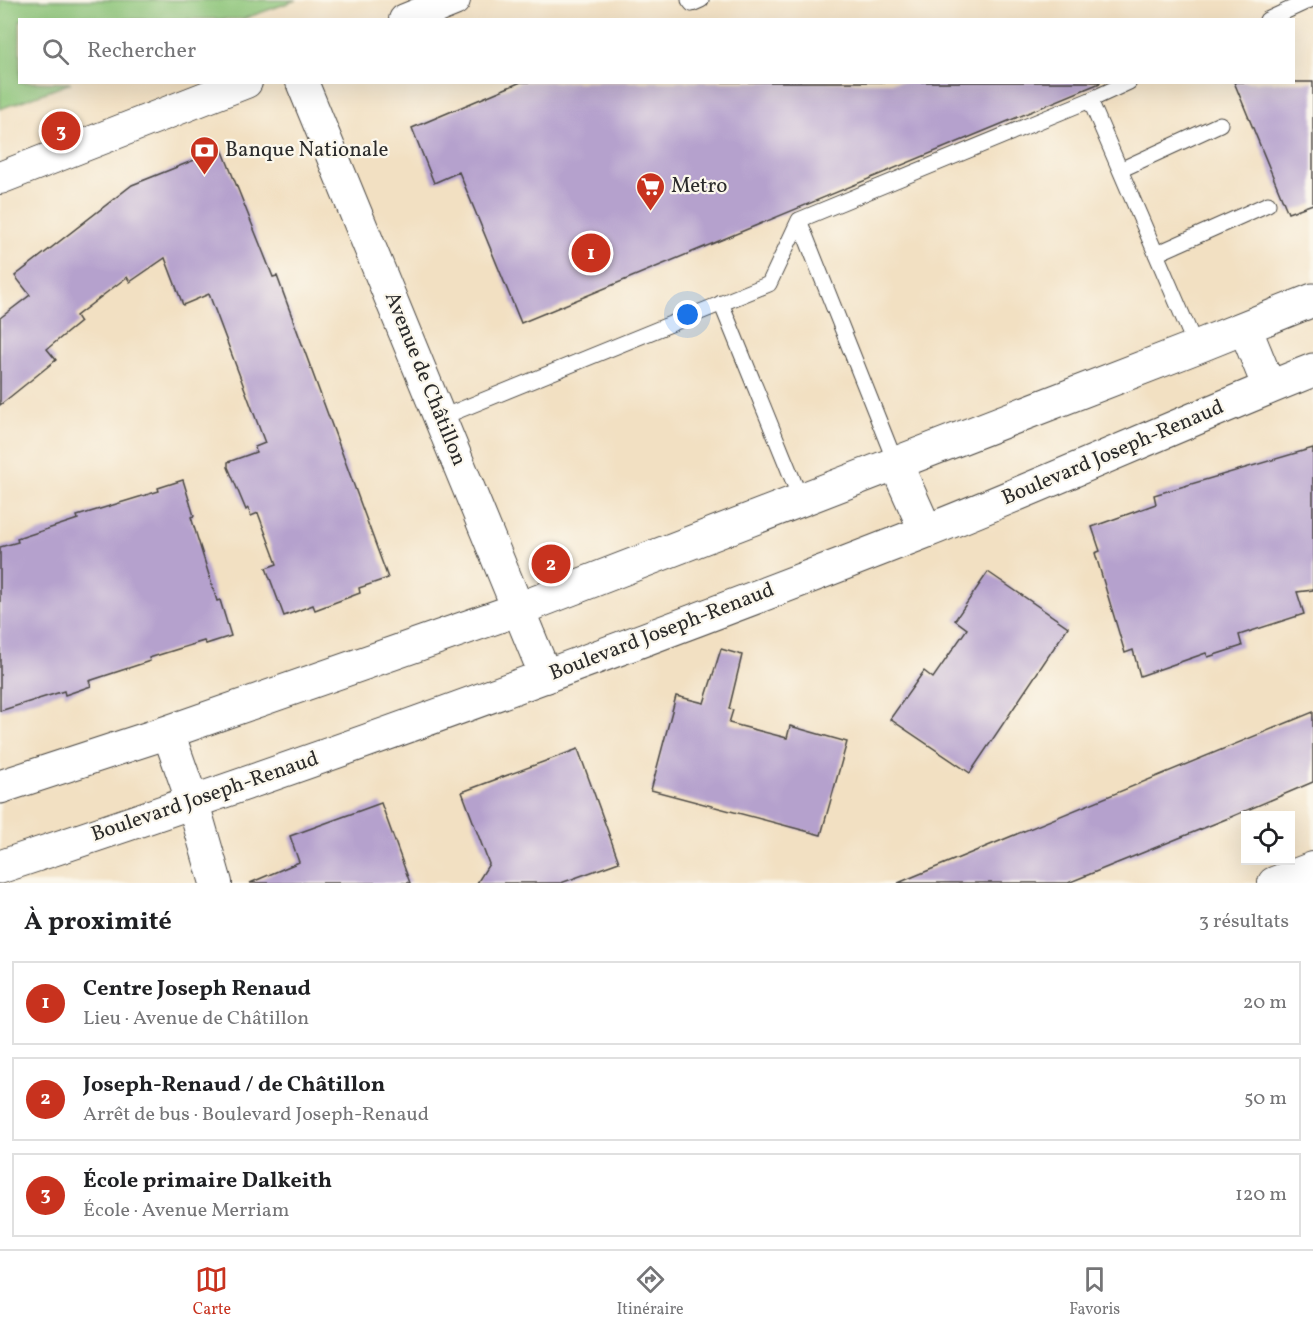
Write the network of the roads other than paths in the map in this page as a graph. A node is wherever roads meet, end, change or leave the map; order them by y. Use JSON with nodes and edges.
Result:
{"nodes":[{"id":1,"x":454,"y":0,"type":"edge"},
{"id":2,"x":1310,"y":0,"type":"edge"},
{"id":3,"x":410,"y":18,"type":"edge"},
{"id":4,"x":1271,"y":18,"type":"edge"},
{"id":5,"x":241,"y":84,"type":"edge"},
{"id":6,"x":303,"y":84,"type":"edge"},
{"id":7,"x":1126,"y":84,"type":"edge"},
{"id":8,"x":1090,"y":100,"type":"junction"},
{"id":9,"x":1220,"y":124,"type":"dead end"},
{"id":10,"x":1120,"y":170,"type":"junction"},
{"id":11,"x":0,"y":178,"type":"edge"},
{"id":12,"x":1268,"y":204,"type":"dead end"},
{"id":13,"x":799,"y":220,"type":"junction"},
{"id":14,"x":1156,"y":254,"type":"junction"},
{"id":15,"x":1313,"y":300,"type":"edge"},
{"id":16,"x":721,"y":303,"type":"junction"},
{"id":17,"x":1245,"y":328,"type":"junction"},
{"id":18,"x":1196,"y":347,"type":"junction"},
{"id":19,"x":1313,"y":369,"type":"edge"},
{"id":20,"x":1269,"y":387,"type":"junction"},
{"id":21,"x":440,"y":418,"type":"junction"},
{"id":22,"x":896,"y":464,"type":"junction"},
{"id":23,"x":801,"y":500,"type":"junction"},
{"id":24,"x":926,"y":531,"type":"junction"},
{"id":25,"x":519,"y":609,"type":"junction"},
{"id":26,"x":546,"y":676,"type":"junction"},
{"id":27,"x":168,"y":732,"type":"junction"},
{"id":28,"x":0,"y":787,"type":"edge"},
{"id":29,"x":193,"y":803,"type":"junction"},
{"id":30,"x":0,"y":867,"type":"edge"},
{"id":31,"x":1313,"y":868,"type":"edge"},
{"id":32,"x":216,"y":883,"type":"edge"},
{"id":33,"x":1274,"y":883,"type":"edge"}],
"edges":[{"from":1,"to":3,"type":"street"},
{"from":2,"to":4,"type":"lane"},
{"from":5,"to":11,"type":"street"},
{"from":6,"to":21,"type":"street","name":"Avenue de Châtillon"},
{"from":7,"to":8,"type":"lane"},
{"from":8,"to":10,"type":"lane"},
{"from":8,"to":13,"type":"lane"},
{"from":9,"to":10,"type":"lane"},
{"from":10,"to":14,"type":"lane"},
{"from":12,"to":14,"type":"lane"},
{"from":13,"to":16,"type":"lane"},
{"from":13,"to":22,"type":"lane"},
{"from":14,"to":18,"type":"lane"},
{"from":15,"to":17,"type":"street"},
{"from":16,"to":21,"type":"lane"},
{"from":16,"to":23,"type":"lane"},
{"from":17,"to":18,"type":"street"},
{"from":17,"to":20,"type":"street"},
{"from":18,"to":22,"type":"street"},
{"from":19,"to":20,"type":"street","name":"Boulevard Joseph-Renaud"},
{"from":20,"to":24,"type":"street","name":"Boulevard Joseph-Renaud"},
{"from":21,"to":25,"type":"street","name":"Avenue de Châtillon"},
{"from":22,"to":23,"type":"street"},
{"from":22,"to":24,"type":"street"},
{"from":23,"to":25,"type":"street"},
{"from":24,"to":26,"type":"street","name":"Boulevard Joseph-Renaud"},
{"from":25,"to":26,"type":"street","name":"Avenue de Châtillon"},
{"from":25,"to":27,"type":"street"},
{"from":26,"to":29,"type":"street","name":"Boulevard Joseph-Renaud"},
{"from":27,"to":28,"type":"street"},
{"from":27,"to":29,"type":"street"},
{"from":29,"to":30,"type":"street","name":"Boulevard Joseph-Renaud"},
{"from":29,"to":32,"type":"street"},
{"from":31,"to":33,"type":"street"}]}
